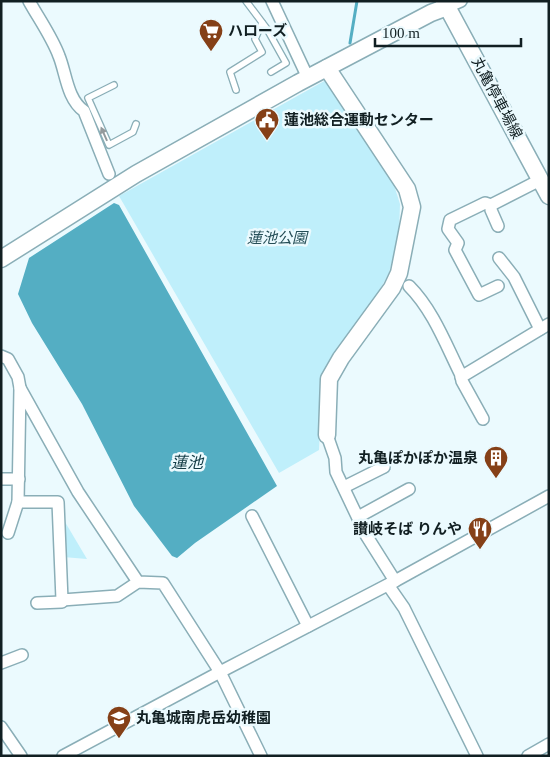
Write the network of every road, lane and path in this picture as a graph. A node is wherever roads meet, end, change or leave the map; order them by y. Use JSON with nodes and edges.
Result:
{"nodes":[{"id":1,"x":29,"y":1,"type":"edge"},
{"id":2,"x":246,"y":1,"type":"edge"},
{"id":3,"x":272,"y":1,"type":"edge"},
{"id":4,"x":450,"y":3,"type":"edge"},
{"id":5,"x":262,"y":22,"type":"junction"},
{"id":6,"x":327,"y":68,"type":"junction"},
{"id":7,"x":271,"y":72,"type":"dead end"},
{"id":8,"x":308,"y":78,"type":"junction"},
{"id":9,"x":114,"y":85,"type":"dead end"},
{"id":10,"x":236,"y":90,"type":"dead end"},
{"id":11,"x":136,"y":124,"type":"dead end"},
{"id":12,"x":110,"y":174,"type":"dead end"},
{"id":13,"x":540,"y":180,"type":"junction"},
{"id":14,"x":549,"y":196,"type":"edge"},
{"id":15,"x":491,"y":205,"type":"junction"},
{"id":16,"x":498,"y":226,"type":"dead end"},
{"id":17,"x":499,"y":258,"type":"dead end"},
{"id":18,"x":1,"y":259,"type":"edge"},
{"id":19,"x":409,"y":286,"type":"dead end"},
{"id":20,"x":498,"y":286,"type":"dead end"},
{"id":21,"x":544,"y":326,"type":"edge"},
{"id":22,"x":1,"y":356,"type":"edge"},
{"id":23,"x":461,"y":376,"type":"junction"},
{"id":24,"x":20,"y":388,"type":"junction"},
{"id":25,"x":483,"y":419,"type":"dead end"},
{"id":26,"x":327,"y":435,"type":"joint"},
{"id":27,"x":384,"y":468,"type":"dead end"},
{"id":28,"x":1,"y":479,"type":"edge"},
{"id":29,"x":19,"y":479,"type":"junction"},
{"id":30,"x":344,"y":486,"type":"junction"},
{"id":31,"x":409,"y":489,"type":"dead end"},
{"id":32,"x":78,"y":492,"type":"junction"},
{"id":33,"x":549,"y":496,"type":"edge"},
{"id":34,"x":18,"y":502,"type":"junction"},
{"id":35,"x":58,"y":502,"type":"junction"},
{"id":36,"x":252,"y":516,"type":"dead end"},
{"id":37,"x":358,"y":517,"type":"junction"},
{"id":38,"x":9,"y":534,"type":"edge"},
{"id":39,"x":138,"y":582,"type":"junction"},
{"id":40,"x":391,"y":583,"type":"junction"},
{"id":41,"x":62,"y":600,"type":"junction"},
{"id":42,"x":37,"y":603,"type":"dead end"},
{"id":43,"x":308,"y":626,"type":"junction"},
{"id":44,"x":22,"y":655,"type":"dead end"},
{"id":45,"x":1,"y":663,"type":"edge"},
{"id":46,"x":220,"y":672,"type":"junction"},
{"id":47,"x":1,"y":727,"type":"edge"},
{"id":48,"x":549,"y":744,"type":"edge"},
{"id":49,"x":21,"y":756,"type":"edge"},
{"id":50,"x":63,"y":756,"type":"edge"},
{"id":51,"x":261,"y":756,"type":"edge"},
{"id":52,"x":476,"y":756,"type":"edge"},
{"id":53,"x":528,"y":756,"type":"edge"}],
"edges":[{"from":1,"to":12,"type":"street"},
{"from":2,"to":5,"type":"lane"},
{"from":3,"to":8,"type":"street"},
{"from":4,"to":6,"type":"street"},
{"from":4,"to":13,"type":"street","name":"丸亀停車場線"},
{"from":5,"to":7,"type":"lane"},
{"from":5,"to":10,"type":"lane"},
{"from":6,"to":8,"type":"street"},
{"from":6,"to":26,"type":"street"},
{"from":8,"to":18,"type":"street"},
{"from":11,"to":9,"type":"lane","one_way":true},
{"from":13,"to":14,"type":"street","name":"丸亀停車場線"},
{"from":13,"to":15,"type":"street"},
{"from":15,"to":16,"type":"street"},
{"from":15,"to":20,"type":"street"},
{"from":17,"to":21,"type":"street"},
{"from":19,"to":23,"type":"street"},
{"from":21,"to":23,"type":"street"},
{"from":22,"to":24,"type":"street"},
{"from":23,"to":25,"type":"street"},
{"from":24,"to":29,"type":"street"},
{"from":24,"to":32,"type":"street"},
{"from":26,"to":30,"type":"street"},
{"from":27,"to":30,"type":"street"},
{"from":28,"to":29,"type":"street"},
{"from":29,"to":34,"type":"street"},
{"from":30,"to":37,"type":"street"},
{"from":31,"to":37,"type":"street"},
{"from":32,"to":35,"type":"street"},
{"from":32,"to":39,"type":"street"},
{"from":33,"to":40,"type":"street"},
{"from":34,"to":35,"type":"street"},
{"from":34,"to":38,"type":"street"},
{"from":35,"to":41,"type":"street"},
{"from":36,"to":43,"type":"street"},
{"from":37,"to":40,"type":"street"},
{"from":39,"to":41,"type":"street"},
{"from":39,"to":46,"type":"street"},
{"from":40,"to":43,"type":"street"},
{"from":40,"to":52,"type":"street"},
{"from":41,"to":42,"type":"street"},
{"from":43,"to":46,"type":"street"},
{"from":44,"to":45,"type":"street"},
{"from":46,"to":50,"type":"street"},
{"from":46,"to":51,"type":"street"},
{"from":47,"to":49,"type":"street"},
{"from":48,"to":53,"type":"street"}]}
